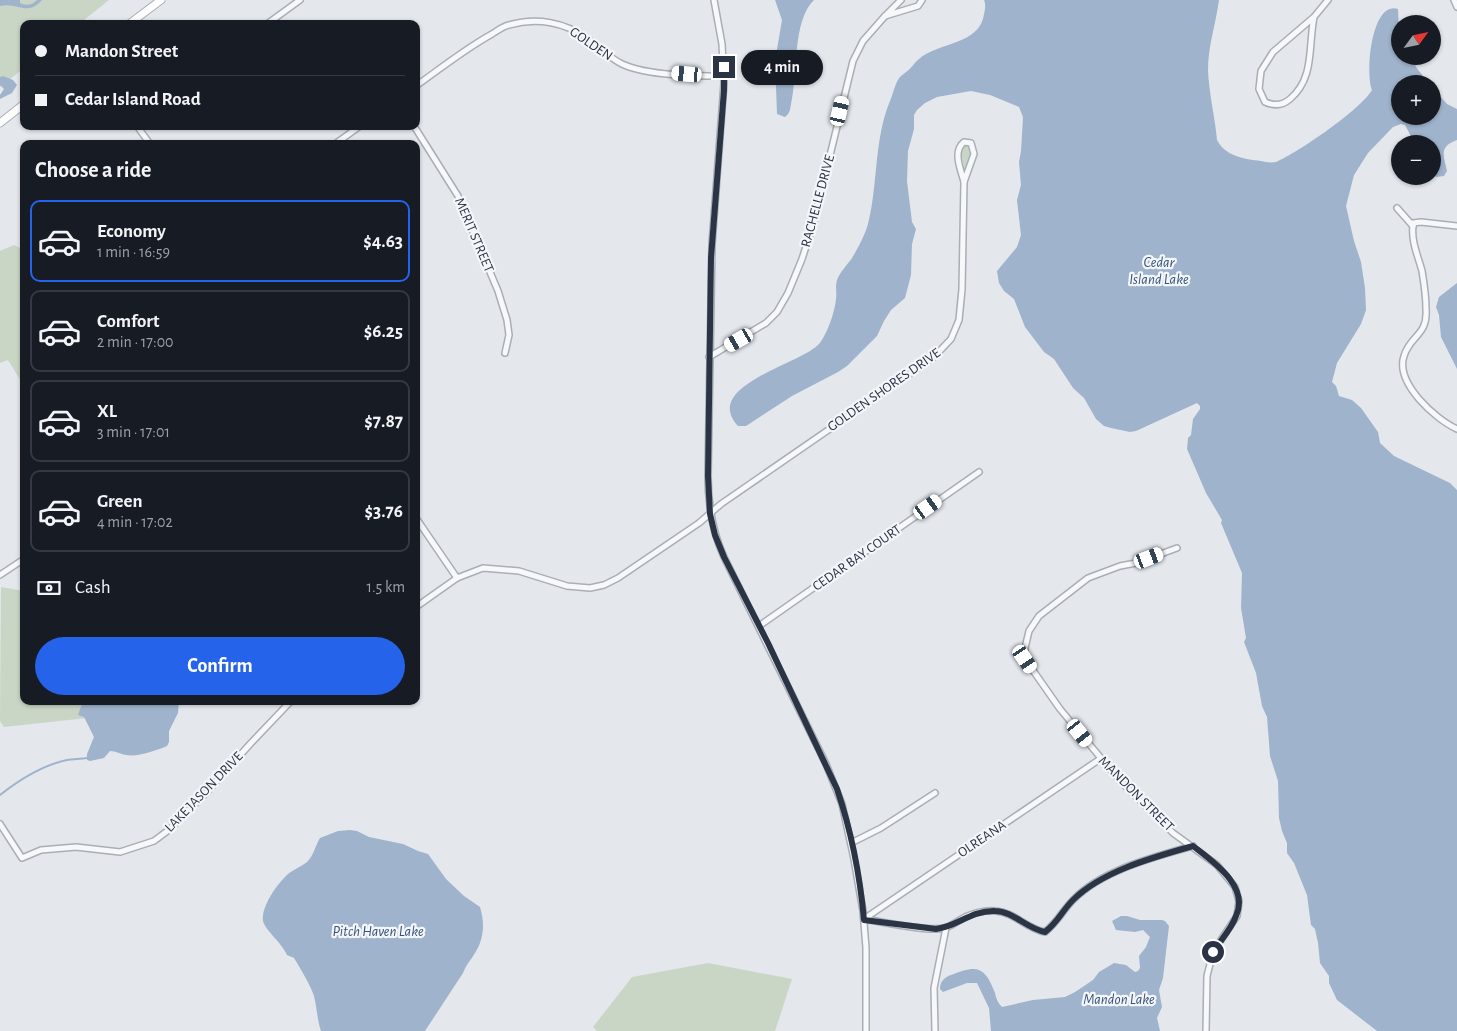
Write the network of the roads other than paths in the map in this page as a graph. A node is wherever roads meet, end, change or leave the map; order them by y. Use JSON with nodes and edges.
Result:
{"nodes":[{"id":1,"x":161,"y":0,"type":"edge"},
{"id":2,"x":300,"y":0,"type":"edge"},
{"id":3,"x":714,"y":0,"type":"edge"},
{"id":4,"x":901,"y":0,"type":"edge"},
{"id":5,"x":922,"y":0,"type":"edge"},
{"id":6,"x":1328,"y":0,"type":"edge"},
{"id":7,"x":1454,"y":0,"type":"edge"},
{"id":8,"x":1457,"y":7,"type":"edge"},
{"id":9,"x":885,"y":16,"type":"junction"},
{"id":10,"x":1314,"y":17,"type":"junction"},
{"id":11,"x":134,"y":20,"type":"edge"},
{"id":12,"x":273,"y":20,"type":"edge"},
{"id":13,"x":724,"y":76,"type":"junction"},
{"id":14,"x":420,"y":83,"type":"edge"},
{"id":15,"x":20,"y":107,"type":"edge"},
{"id":16,"x":0,"y":122,"type":"edge"},
{"id":17,"x":354,"y":130,"type":"edge"},
{"id":18,"x":417,"y":130,"type":"edge"},
{"id":19,"x":341,"y":140,"type":"edge"},
{"id":20,"x":964,"y":182,"type":"junction"},
{"id":21,"x":1397,"y":208,"type":"dead end"},
{"id":22,"x":1413,"y":226,"type":"junction"},
{"id":23,"x":1457,"y":226,"type":"edge"},
{"id":24,"x":505,"y":353,"type":"dead end"},
{"id":25,"x":709,"y":357,"type":"junction"},
{"id":26,"x":1457,"y":429,"type":"edge"},
{"id":27,"x":979,"y":472,"type":"dead end"},
{"id":28,"x":710,"y":514,"type":"junction"},
{"id":29,"x":420,"y":524,"type":"edge"},
{"id":30,"x":1177,"y":548,"type":"dead end"},
{"id":31,"x":20,"y":562,"type":"edge"},
{"id":32,"x":0,"y":575,"type":"edge"},
{"id":33,"x":457,"y":578,"type":"junction"},
{"id":34,"x":420,"y":604,"type":"edge"},
{"id":35,"x":760,"y":626,"type":"junction"},
{"id":36,"x":287,"y":705,"type":"edge"},
{"id":37,"x":1100,"y":759,"type":"junction"},
{"id":38,"x":935,"y":793,"type":"dead end"},
{"id":39,"x":0,"y":824,"type":"edge"},
{"id":40,"x":851,"y":843,"type":"junction"},
{"id":41,"x":1193,"y":846,"type":"junction"},
{"id":42,"x":864,"y":920,"type":"junction"},
{"id":43,"x":946,"y":928,"type":"junction"},
{"id":44,"x":866,"y":1031,"type":"edge"},
{"id":45,"x":935,"y":1031,"type":"edge"},
{"id":46,"x":1206,"y":1031,"type":"edge"}],
"edges":[{"from":1,"to":11,"type":"street"},
{"from":2,"to":12,"type":"street"},
{"from":3,"to":13,"type":"street"},
{"from":4,"to":9,"type":"street","name":"RACHELLE DRIVE"},
{"from":5,"to":9,"type":"street"},
{"from":6,"to":10,"type":"street"},
{"from":7,"to":8,"type":"street"},
{"from":9,"to":25,"type":"street","name":"RACHELLE DRIVE"},
{"from":10,"to":10,"type":"street"},
{"from":13,"to":14,"type":"street","name":"GOLDEN"},
{"from":13,"to":25,"type":"street"},
{"from":15,"to":16,"type":"street"},
{"from":17,"to":19,"type":"street"},
{"from":18,"to":24,"type":"street","name":"MERIT STREET"},
{"from":20,"to":20,"type":"street","name":"GOLDEN SHORES DRIVE"},
{"from":20,"to":28,"type":"street","name":"GOLDEN SHORES DRIVE"},
{"from":21,"to":22,"type":"street"},
{"from":22,"to":23,"type":"street"},
{"from":22,"to":26,"type":"street"},
{"from":25,"to":28,"type":"street"},
{"from":27,"to":35,"type":"street","name":"CEDAR BAY COURT"},
{"from":28,"to":33,"type":"street"},
{"from":28,"to":35,"type":"street"},
{"from":29,"to":33,"type":"street"},
{"from":30,"to":37,"type":"street","name":"MANDON STREET"},
{"from":31,"to":32,"type":"street"},
{"from":33,"to":34,"type":"street"},
{"from":35,"to":40,"type":"street"},
{"from":36,"to":39,"type":"street","name":"LAKE JASON DRIVE"},
{"from":37,"to":41,"type":"street","name":"MANDON STREET"},
{"from":37,"to":42,"type":"street","name":"OLREANA"},
{"from":38,"to":40,"type":"street"},
{"from":40,"to":42,"type":"street"},
{"from":41,"to":43,"type":"street"},
{"from":41,"to":46,"type":"street","name":"MANDON STREET"},
{"from":42,"to":43,"type":"street"},
{"from":42,"to":44,"type":"street"},
{"from":43,"to":45,"type":"street"}]}
